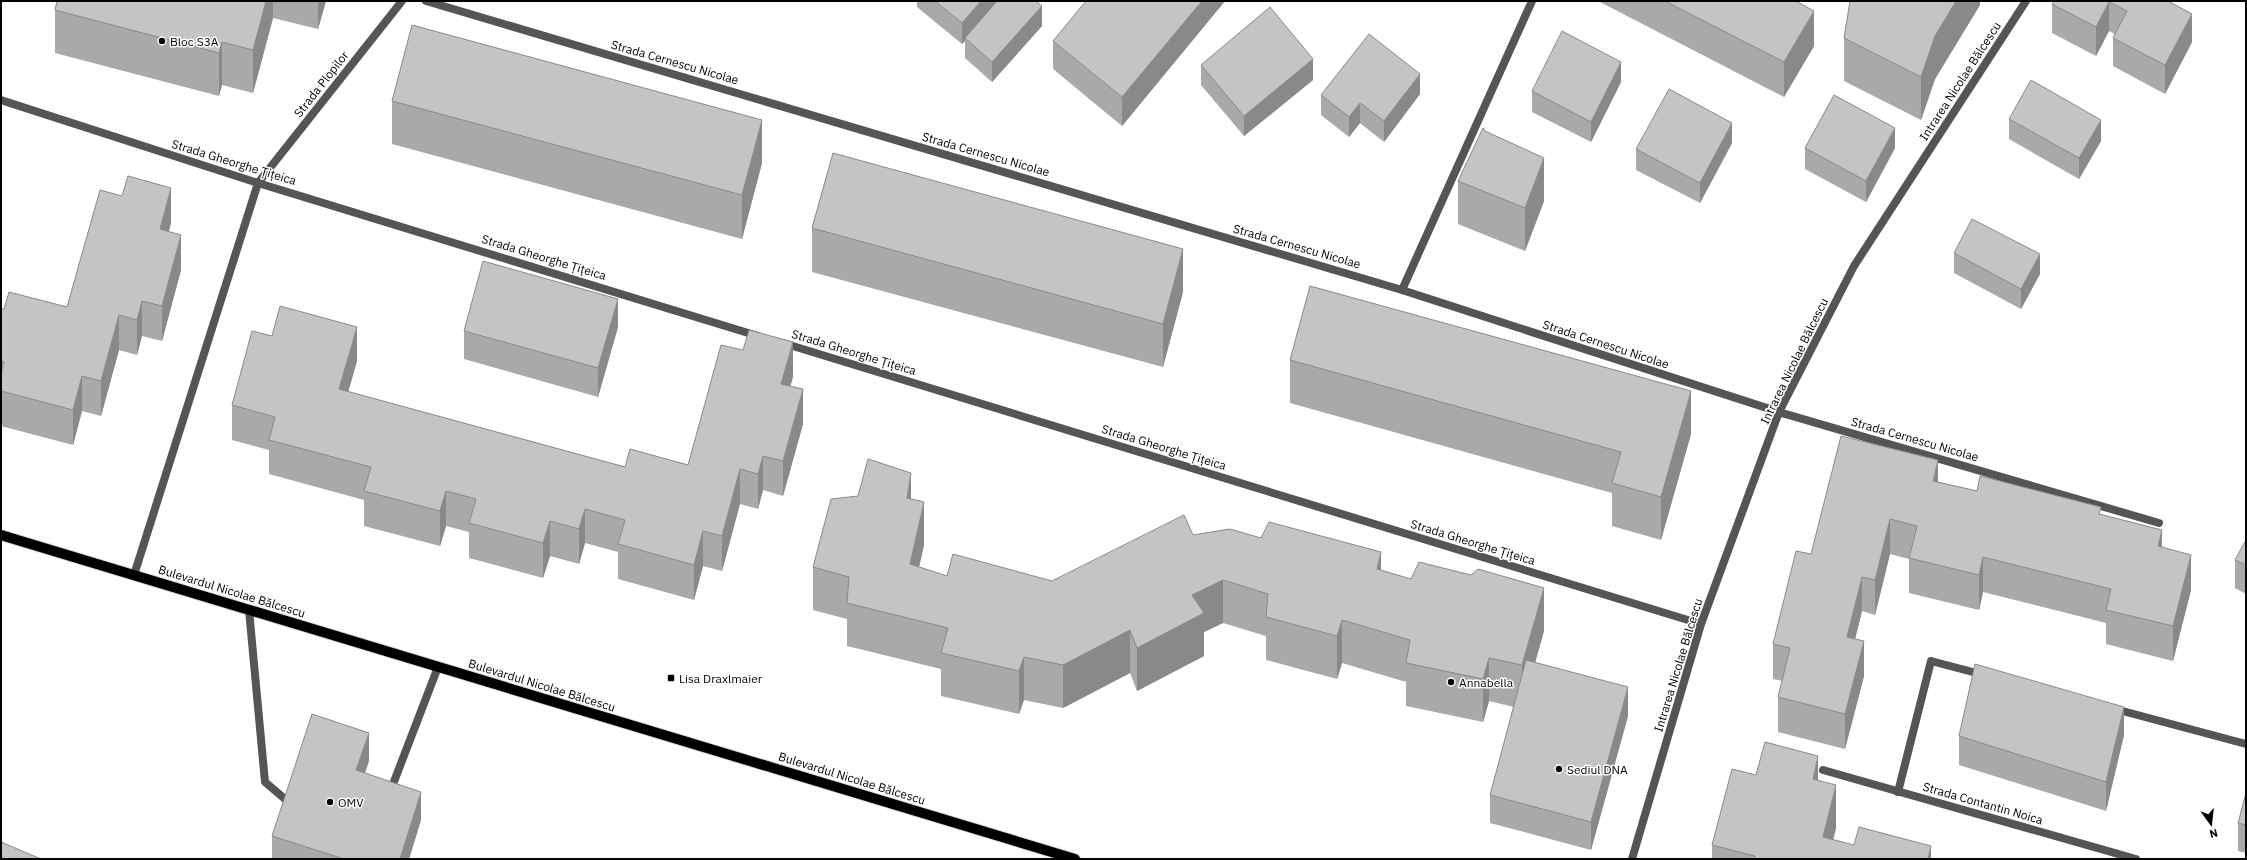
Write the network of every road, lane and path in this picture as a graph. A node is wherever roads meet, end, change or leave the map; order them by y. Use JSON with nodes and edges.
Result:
{"nodes":[{"id":1,"x":402,"y":1,"type":"edge"},
{"id":2,"x":426,"y":1,"type":"edge"},
{"id":3,"x":1532,"y":1,"type":"edge"},
{"id":4,"x":2026,"y":1,"type":"edge"},
{"id":5,"x":1,"y":100,"type":"edge"},
{"id":6,"x":258,"y":183,"type":"junction"},
{"id":7,"x":1402,"y":290,"type":"junction"},
{"id":8,"x":1779,"y":412,"type":"junction"},
{"id":9,"x":2158,"y":523,"type":"dead end"},
{"id":10,"x":1,"y":535,"type":"edge"},
{"id":11,"x":134,"y":575,"type":"junction"},
{"id":12,"x":249,"y":610,"type":"junction"},
{"id":13,"x":1701,"y":624,"type":"junction"},
{"id":14,"x":438,"y":667,"type":"junction"},
{"id":15,"x":1992,"y":677,"type":"edge"},
{"id":16,"x":2108,"y":707,"type":"edge"},
{"id":17,"x":2246,"y":744,"type":"edge"},
{"id":18,"x":1823,"y":770,"type":"dead end"},
{"id":19,"x":1898,"y":792,"type":"junction"},
{"id":20,"x":387,"y":800,"type":"edge"},
{"id":21,"x":292,"y":805,"type":"edge"},
{"id":22,"x":1075,"y":859,"type":"edge"},
{"id":23,"x":1632,"y":859,"type":"edge"},
{"id":24,"x":2136,"y":859,"type":"edge"}],
"edges":[{"from":1,"to":6,"type":"street","name":"Strada Plopilor"},
{"from":2,"to":7,"type":"street","name":"Strada Cernescu Nicolae"},
{"from":3,"to":7,"type":"street"},
{"from":4,"to":8,"type":"street","name":"Intrarea Nicolae Bălcescu"},
{"from":5,"to":6,"type":"street","name":"Strada Gheorghe Țițeica"},
{"from":6,"to":11,"type":"street"},
{"from":6,"to":13,"type":"street","name":"Strada Gheorghe Țițeica"},
{"from":7,"to":8,"type":"street","name":"Strada Cernescu Nicolae"},
{"from":8,"to":9,"type":"street","name":"Strada Cernescu Nicolae"},
{"from":8,"to":13,"type":"street","name":"Intrarea Nicolae Bălcescu"},
{"from":10,"to":11,"type":"main road","name":"Bulevardul Nicolae Bălcescu"},
{"from":11,"to":12,"type":"main road","name":"Bulevardul Nicolae Bălcescu"},
{"from":12,"to":14,"type":"main road","name":"Bulevardul Nicolae Bălcescu"},
{"from":12,"to":21,"type":"street"},
{"from":13,"to":23,"type":"street","name":"Intrarea Nicolae Bălcescu"},
{"from":14,"to":20,"type":"street"},
{"from":14,"to":22,"type":"main road","name":"Bulevardul Nicolae Bălcescu"},
{"from":15,"to":19,"type":"street"},
{"from":16,"to":17,"type":"street"},
{"from":18,"to":19,"type":"street","name":"Strada Contantin Noica"},
{"from":19,"to":24,"type":"street","name":"Strada Contantin Noica"}]}
